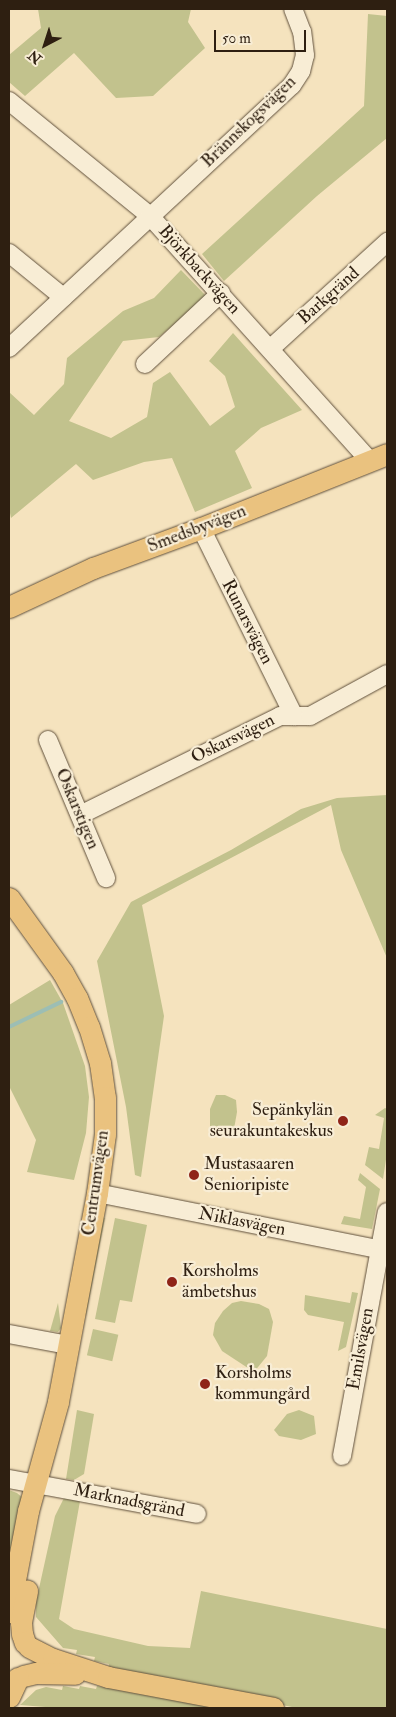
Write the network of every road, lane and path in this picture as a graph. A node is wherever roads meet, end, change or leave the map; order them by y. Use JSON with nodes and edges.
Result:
{"nodes":[{"id":1,"x":293,"y":9,"type":"edge"},
{"id":2,"x":9,"y":101,"type":"edge"},
{"id":3,"x":150,"y":216,"type":"junction"},
{"id":4,"x":387,"y":242,"type":"edge"},
{"id":5,"x":9,"y":253,"type":"edge"},
{"id":6,"x":221,"y":293,"type":"junction"},
{"id":7,"x":63,"y":297,"type":"junction"},
{"id":8,"x":9,"y":348,"type":"edge"},
{"id":9,"x":270,"y":349,"type":"junction"},
{"id":10,"x":145,"y":364,"type":"dead end"},
{"id":11,"x":378,"y":457,"type":"edge"},
{"id":12,"x":200,"y":528,"type":"junction"},
{"id":13,"x":9,"y":607,"type":"edge"},
{"id":14,"x":387,"y":674,"type":"edge"},
{"id":15,"x":294,"y":716,"type":"junction"},
{"id":16,"x":48,"y":740,"type":"dead end"},
{"id":17,"x":80,"y":815,"type":"junction"},
{"id":18,"x":106,"y":878,"type":"dead end"},
{"id":19,"x":9,"y":898,"type":"edge"},
{"id":20,"x":97,"y":1193,"type":"junction"},
{"id":21,"x":387,"y":1212,"type":"edge"},
{"id":22,"x":384,"y":1250,"type":"edge"},
{"id":23,"x":9,"y":1334,"type":"edge"},
{"id":24,"x":68,"y":1345,"type":"junction"},
{"id":25,"x":342,"y":1456,"type":"dead end"},
{"id":26,"x":9,"y":1479,"type":"edge"},
{"id":27,"x":48,"y":1486,"type":"junction"},
{"id":28,"x":197,"y":1514,"type":"dead end"},
{"id":29,"x":9,"y":1612,"type":"edge"},
{"id":30,"x":21,"y":1643,"type":"edge"},
{"id":31,"x":108,"y":1676,"type":"junction"},
{"id":32,"x":17,"y":1677,"type":"edge"},
{"id":33,"x":9,"y":1697,"type":"edge"},
{"id":34,"x":273,"y":1708,"type":"edge"}],
"edges":[{"from":1,"to":3,"type":"street","name":"Brännskogsvägen"},
{"from":2,"to":3,"type":"street","name":"Björkbackvägen"},
{"from":3,"to":6,"type":"street","name":"Björkbackvägen"},
{"from":3,"to":7,"type":"street","name":"Brännskogsvägen"},
{"from":4,"to":9,"type":"street","name":"Barkgränd"},
{"from":5,"to":7,"type":"street"},
{"from":6,"to":9,"type":"street","name":"Björkbackvägen"},
{"from":6,"to":10,"type":"street"},
{"from":7,"to":8,"type":"street","name":"Brännskogsvägen"},
{"from":9,"to":11,"type":"street","name":"Björkbackvägen"},
{"from":11,"to":12,"type":"main road","name":"Smedsbyvägen"},
{"from":12,"to":13,"type":"main road","name":"Smedsbyvägen"},
{"from":12,"to":15,"type":"street","name":"Runarsvägen"},
{"from":14,"to":15,"type":"street","name":"Oskarsvägen"},
{"from":15,"to":17,"type":"street","name":"Oskarsvägen"},
{"from":16,"to":17,"type":"street","name":"Oskarstigen"},
{"from":17,"to":18,"type":"street","name":"Oskarstigen"},
{"from":19,"to":20,"type":"main road","name":"Centrumvägen"},
{"from":20,"to":22,"type":"street","name":"Niklasvägen"},
{"from":20,"to":24,"type":"main road","name":"Centrumvägen"},
{"from":21,"to":22,"type":"street","name":"Emilsvägen"},
{"from":22,"to":25,"type":"street","name":"Emilsvägen"},
{"from":23,"to":24,"type":"street"},
{"from":24,"to":27,"type":"main road","name":"Centrumvägen"},
{"from":26,"to":27,"type":"street","name":"Marknadsgränd"},
{"from":27,"to":28,"type":"street","name":"Marknadsgränd"},
{"from":27,"to":29,"type":"main road","name":"Centrumvägen"},
{"from":27,"to":30,"type":"main road","name":"Centrumvägen"},
{"from":30,"to":31,"type":"main road"},
{"from":30,"to":32,"type":"main road","name":"Centrumvägen"},
{"from":31,"to":32,"type":"main road"},
{"from":31,"to":34,"type":"main road"},
{"from":32,"to":33,"type":"main road","name":"Centrumvägen"}]}
